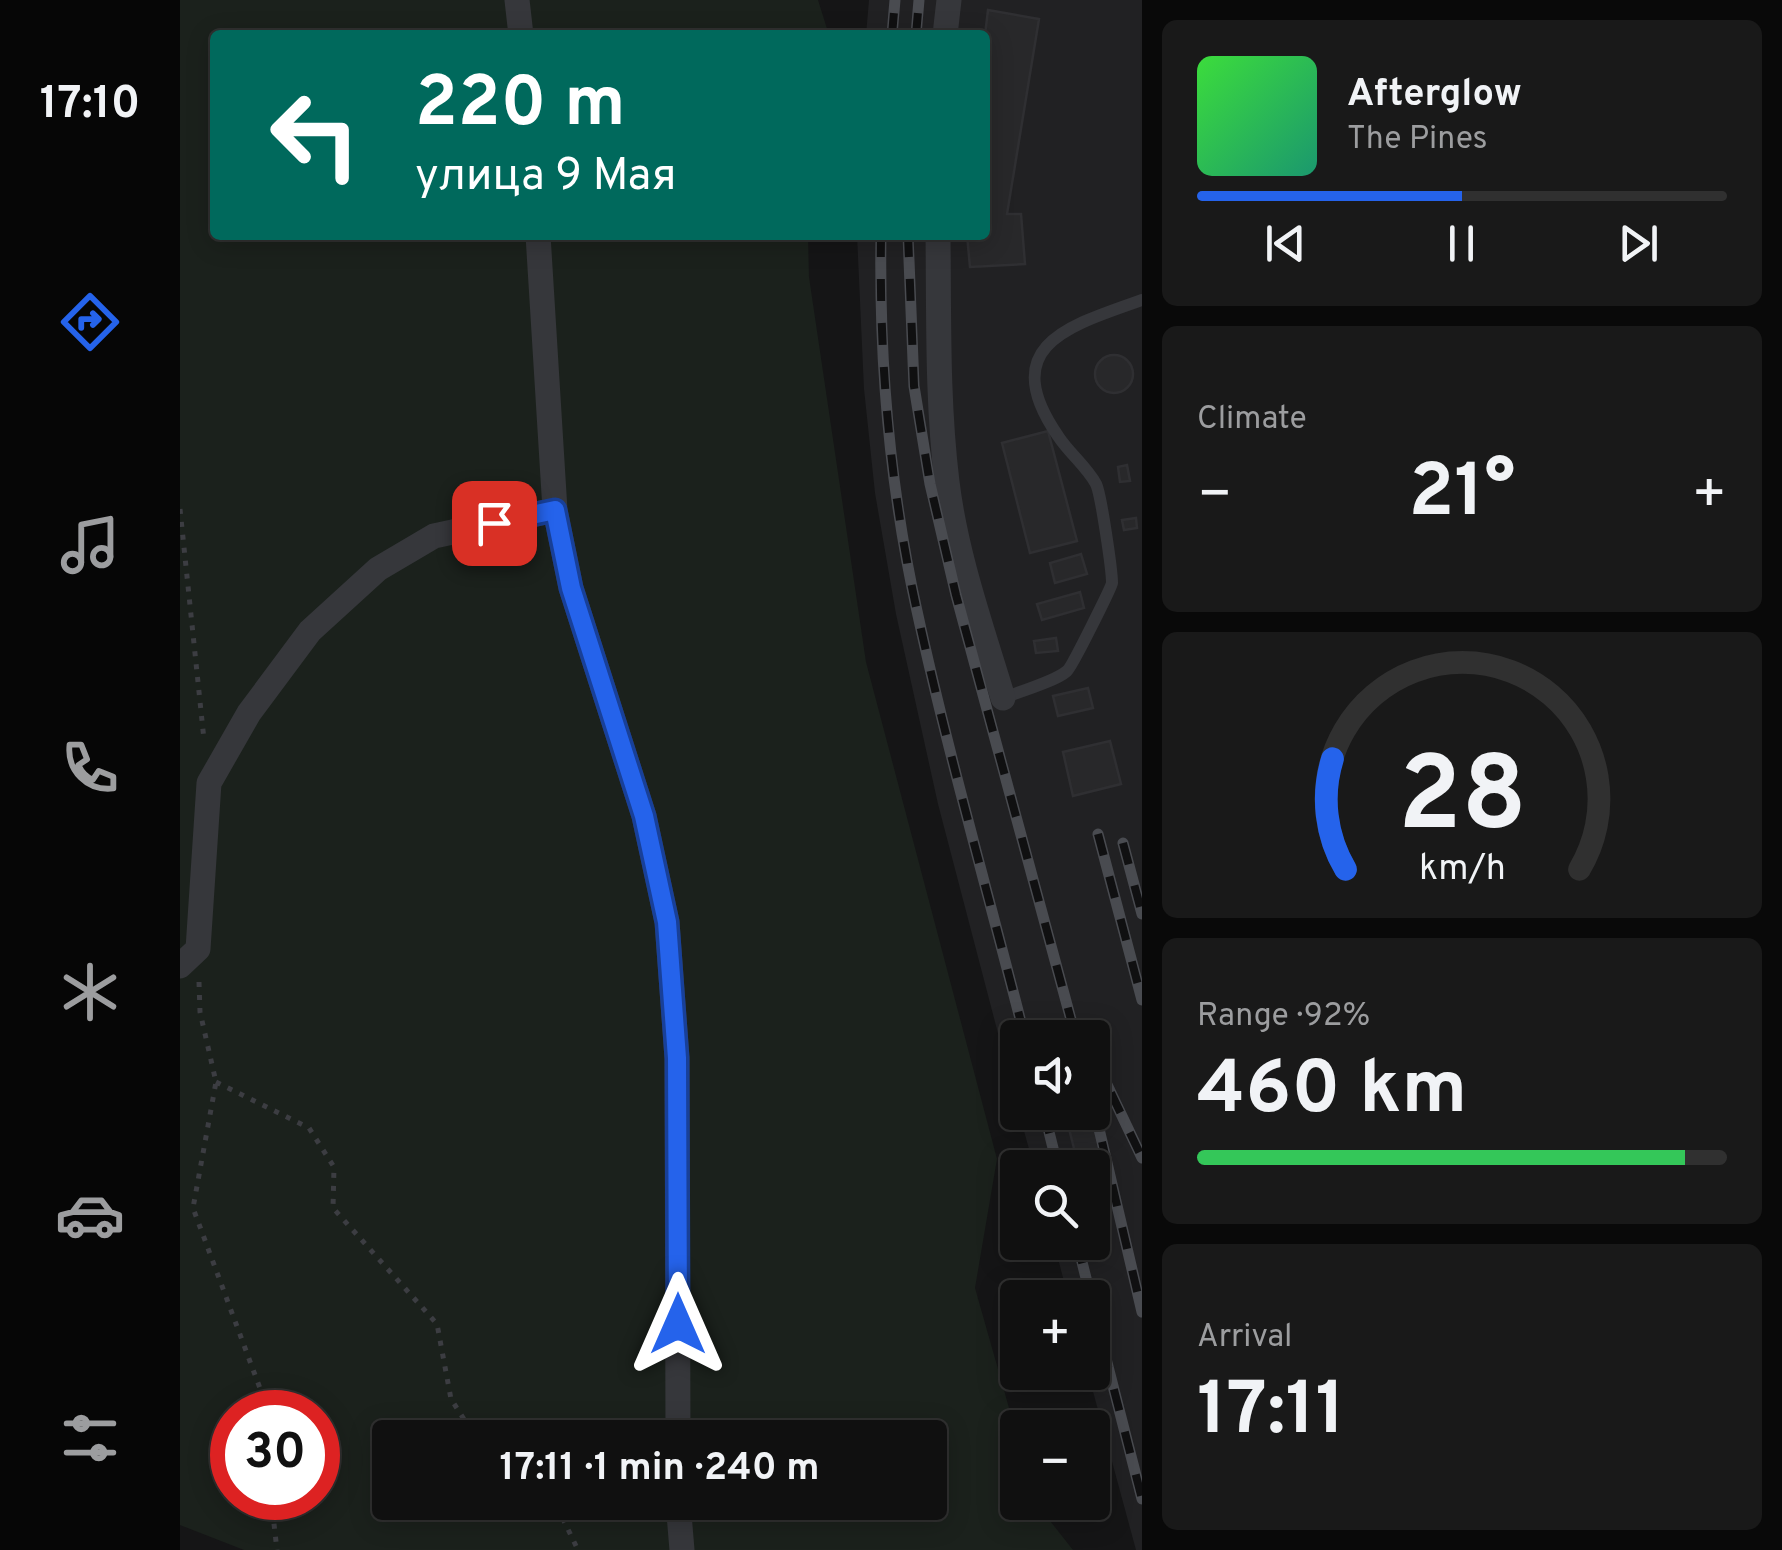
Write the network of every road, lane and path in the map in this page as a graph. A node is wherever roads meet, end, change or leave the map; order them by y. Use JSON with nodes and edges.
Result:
{"nodes":[{"id":1,"x":517,"y":0,"type":"edge"},
{"id":2,"x":949,"y":0,"type":"edge"},
{"id":3,"x":520,"y":30,"type":"edge"},
{"id":4,"x":946,"y":30,"type":"edge"},
{"id":5,"x":538,"y":240,"type":"edge"},
{"id":6,"x":938,"y":240,"type":"edge"},
{"id":7,"x":1142,"y":300,"type":"edge"},
{"id":8,"x":180,"y":509,"type":"edge"},
{"id":9,"x":555,"y":510,"type":"junction"},
{"id":10,"x":1004,"y":698,"type":"joint"},
{"id":11,"x":209,"y":783,"type":"junction"},
{"id":12,"x":189,"y":957,"type":"edge"},
{"id":13,"x":216,"y":1082,"type":"junction"},
{"id":14,"x":261,"y":1390,"type":"edge"},
{"id":15,"x":464,"y":1420,"type":"edge"},
{"id":16,"x":678,"y":1420,"type":"edge"},
{"id":17,"x":274,"y":1520,"type":"edge"},
{"id":18,"x":563,"y":1520,"type":"edge"},
{"id":19,"x":680,"y":1520,"type":"edge"},
{"id":20,"x":276,"y":1550,"type":"edge"},
{"id":21,"x":578,"y":1550,"type":"edge"},
{"id":22,"x":682,"y":1550,"type":"edge"}],
"edges":[{"from":1,"to":3,"type":"street"},
{"from":2,"to":4,"type":"street"},
{"from":5,"to":9,"type":"street"},
{"from":6,"to":10,"type":"street"},
{"from":7,"to":10,"type":"lane"},
{"from":8,"to":11,"type":"path"},
{"from":9,"to":11,"type":"street"},
{"from":9,"to":16,"type":"street"},
{"from":11,"to":12,"type":"street"},
{"from":12,"to":13,"type":"path"},
{"from":13,"to":14,"type":"path"},
{"from":13,"to":15,"type":"path"},
{"from":17,"to":20,"type":"path"},
{"from":18,"to":21,"type":"path"},
{"from":19,"to":22,"type":"street"}]}
